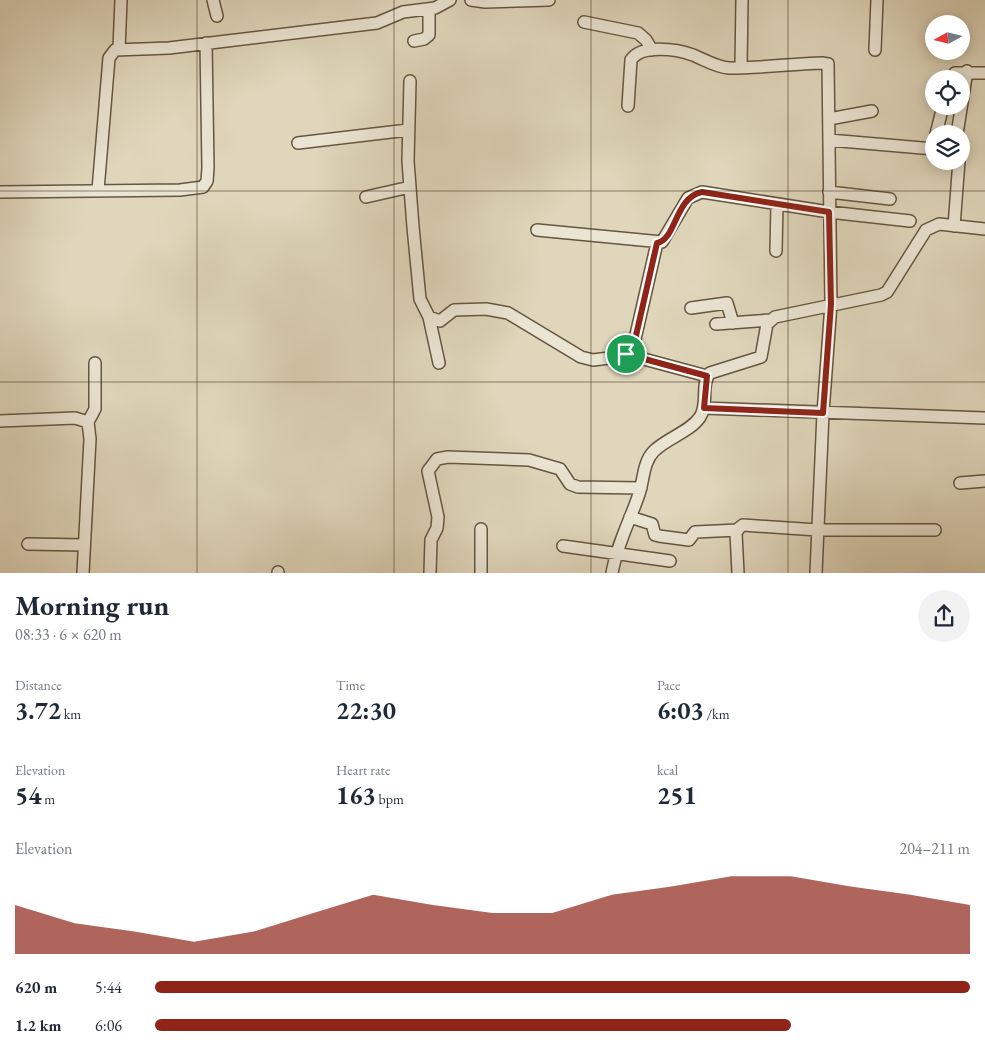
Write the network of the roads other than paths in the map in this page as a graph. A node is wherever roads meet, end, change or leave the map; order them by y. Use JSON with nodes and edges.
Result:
{"nodes":[{"id":1,"x":121,"y":0,"type":"edge"},
{"id":2,"x":213,"y":0,"type":"edge"},
{"id":3,"x":450,"y":0,"type":"edge"},
{"id":4,"x":471,"y":0,"type":"edge"},
{"id":5,"x":549,"y":0,"type":"edge"},
{"id":6,"x":742,"y":0,"type":"edge"},
{"id":7,"x":877,"y":0,"type":"edge"},
{"id":8,"x":408,"y":6,"type":"edge"},
{"id":9,"x":429,"y":9,"type":"junction"},
{"id":10,"x":217,"y":16,"type":"dead end"},
{"id":11,"x":584,"y":22,"type":"dead end"},
{"id":12,"x":414,"y":41,"type":"dead end"},
{"id":13,"x":206,"y":42,"type":"junction"},
{"id":14,"x":119,"y":49,"type":"junction"},
{"id":15,"x":652,"y":50,"type":"junction"},
{"id":16,"x":875,"y":50,"type":"dead end"},
{"id":17,"x":741,"y":67,"type":"junction"},
{"id":18,"x":970,"y":72,"type":"edge"},
{"id":19,"x":985,"y":72,"type":"edge"},
{"id":20,"x":410,"y":80,"type":"dead end"},
{"id":21,"x":628,"y":106,"type":"dead end"},
{"id":22,"x":872,"y":111,"type":"dead end"},
{"id":23,"x":829,"y":119,"type":"junction"},
{"id":24,"x":408,"y":130,"type":"junction"},
{"id":25,"x":829,"y":140,"type":"junction"},
{"id":26,"x":298,"y":143,"type":"dead end"},
{"id":27,"x":925,"y":147,"type":"edge"},
{"id":28,"x":958,"y":170,"type":"edge"},
{"id":29,"x":410,"y":187,"type":"junction"},
{"id":30,"x":98,"y":190,"type":"junction"},
{"id":31,"x":0,"y":192,"type":"edge"},
{"id":32,"x":829,"y":192,"type":"junction"},
{"id":33,"x":366,"y":197,"type":"dead end"},
{"id":34,"x":890,"y":199,"type":"dead end"},
{"id":35,"x":777,"y":204,"type":"junction"},
{"id":36,"x":829,"y":212,"type":"junction"},
{"id":37,"x":910,"y":222,"type":"dead end"},
{"id":38,"x":954,"y":226,"type":"junction"},
{"id":39,"x":985,"y":229,"type":"edge"},
{"id":40,"x":537,"y":230,"type":"dead end"},
{"id":41,"x":657,"y":243,"type":"junction"},
{"id":42,"x":776,"y":251,"type":"dead end"},
{"id":43,"x":831,"y":304,"type":"junction"},
{"id":44,"x":691,"y":308,"type":"dead end"},
{"id":45,"x":429,"y":317,"type":"junction"},
{"id":46,"x":770,"y":320,"type":"junction"},
{"id":47,"x":733,"y":323,"type":"junction"},
{"id":48,"x":716,"y":324,"type":"dead end"},
{"id":49,"x":626,"y":354,"type":"junction"},
{"id":50,"x":95,"y":363,"type":"dead end"},
{"id":51,"x":439,"y":363,"type":"dead end"},
{"id":52,"x":707,"y":376,"type":"junction"},
{"id":53,"x":704,"y":408,"type":"junction"},
{"id":54,"x":823,"y":413,"type":"junction"},
{"id":55,"x":985,"y":418,"type":"edge"},
{"id":56,"x":0,"y":421,"type":"edge"},
{"id":57,"x":88,"y":422,"type":"junction"},
{"id":58,"x":985,"y":481,"type":"edge"},
{"id":59,"x":960,"y":483,"type":"dead end"},
{"id":60,"x":641,"y":488,"type":"junction"},
{"id":61,"x":630,"y":517,"type":"junction"},
{"id":62,"x":481,"y":529,"type":"dead end"},
{"id":63,"x":738,"y":530,"type":"junction"},
{"id":64,"x":817,"y":530,"type":"junction"},
{"id":65,"x":935,"y":530,"type":"dead end"},
{"id":66,"x":28,"y":544,"type":"dead end"},
{"id":67,"x":84,"y":545,"type":"junction"},
{"id":68,"x":563,"y":546,"type":"dead end"},
{"id":69,"x":616,"y":554,"type":"junction"},
{"id":70,"x":670,"y":561,"type":"dead end"},
{"id":71,"x":83,"y":573,"type":"edge"},
{"id":72,"x":430,"y":573,"type":"edge"},
{"id":73,"x":481,"y":573,"type":"edge"},
{"id":74,"x":612,"y":573,"type":"edge"},
{"id":75,"x":738,"y":573,"type":"edge"},
{"id":76,"x":816,"y":573,"type":"edge"}],
"edges":[{"from":1,"to":14,"type":"street"},
{"from":2,"to":10,"type":"street"},
{"from":3,"to":9,"type":"street"},
{"from":4,"to":5,"type":"street"},
{"from":6,"to":17,"type":"street"},
{"from":7,"to":16,"type":"street"},
{"from":8,"to":9,"type":"street"},
{"from":8,"to":13,"type":"street"},
{"from":9,"to":12,"type":"street"},
{"from":11,"to":15,"type":"street"},
{"from":13,"to":14,"type":"street"},
{"from":13,"to":30,"type":"street"},
{"from":14,"to":30,"type":"street"},
{"from":15,"to":17,"type":"street"},
{"from":15,"to":21,"type":"street"},
{"from":17,"to":23,"type":"street"},
{"from":18,"to":19,"type":"street"},
{"from":20,"to":24,"type":"street"},
{"from":22,"to":23,"type":"street"},
{"from":23,"to":25,"type":"street"},
{"from":24,"to":26,"type":"street"},
{"from":24,"to":29,"type":"street"},
{"from":25,"to":27,"type":"street"},
{"from":25,"to":32,"type":"street"},
{"from":28,"to":38,"type":"street"},
{"from":29,"to":33,"type":"street"},
{"from":29,"to":45,"type":"street"},
{"from":30,"to":31,"type":"street"},
{"from":32,"to":34,"type":"street"},
{"from":32,"to":36,"type":"street"},
{"from":35,"to":36,"type":"street"},
{"from":35,"to":41,"type":"street"},
{"from":35,"to":42,"type":"street"},
{"from":36,"to":37,"type":"street"},
{"from":36,"to":43,"type":"street"},
{"from":38,"to":39,"type":"street"},
{"from":38,"to":43,"type":"street"},
{"from":40,"to":41,"type":"street"},
{"from":41,"to":49,"type":"street"},
{"from":43,"to":46,"type":"street"},
{"from":43,"to":54,"type":"street"},
{"from":44,"to":47,"type":"street"},
{"from":45,"to":49,"type":"street"},
{"from":45,"to":51,"type":"street"},
{"from":46,"to":47,"type":"street"},
{"from":46,"to":52,"type":"street"},
{"from":47,"to":48,"type":"street"},
{"from":49,"to":52,"type":"street"},
{"from":50,"to":57,"type":"street"},
{"from":52,"to":53,"type":"street"},
{"from":53,"to":54,"type":"street"},
{"from":53,"to":60,"type":"street"},
{"from":54,"to":55,"type":"street"},
{"from":54,"to":64,"type":"street"},
{"from":56,"to":57,"type":"street"},
{"from":57,"to":67,"type":"street"},
{"from":58,"to":59,"type":"street"},
{"from":60,"to":61,"type":"street"},
{"from":60,"to":72,"type":"street"},
{"from":61,"to":63,"type":"street"},
{"from":61,"to":69,"type":"street"},
{"from":62,"to":73,"type":"street"},
{"from":63,"to":64,"type":"street"},
{"from":63,"to":75,"type":"street"},
{"from":64,"to":65,"type":"street"},
{"from":64,"to":76,"type":"street"},
{"from":66,"to":67,"type":"street"},
{"from":67,"to":71,"type":"street"},
{"from":68,"to":69,"type":"street"},
{"from":69,"to":70,"type":"street"},
{"from":69,"to":74,"type":"street"}]}
